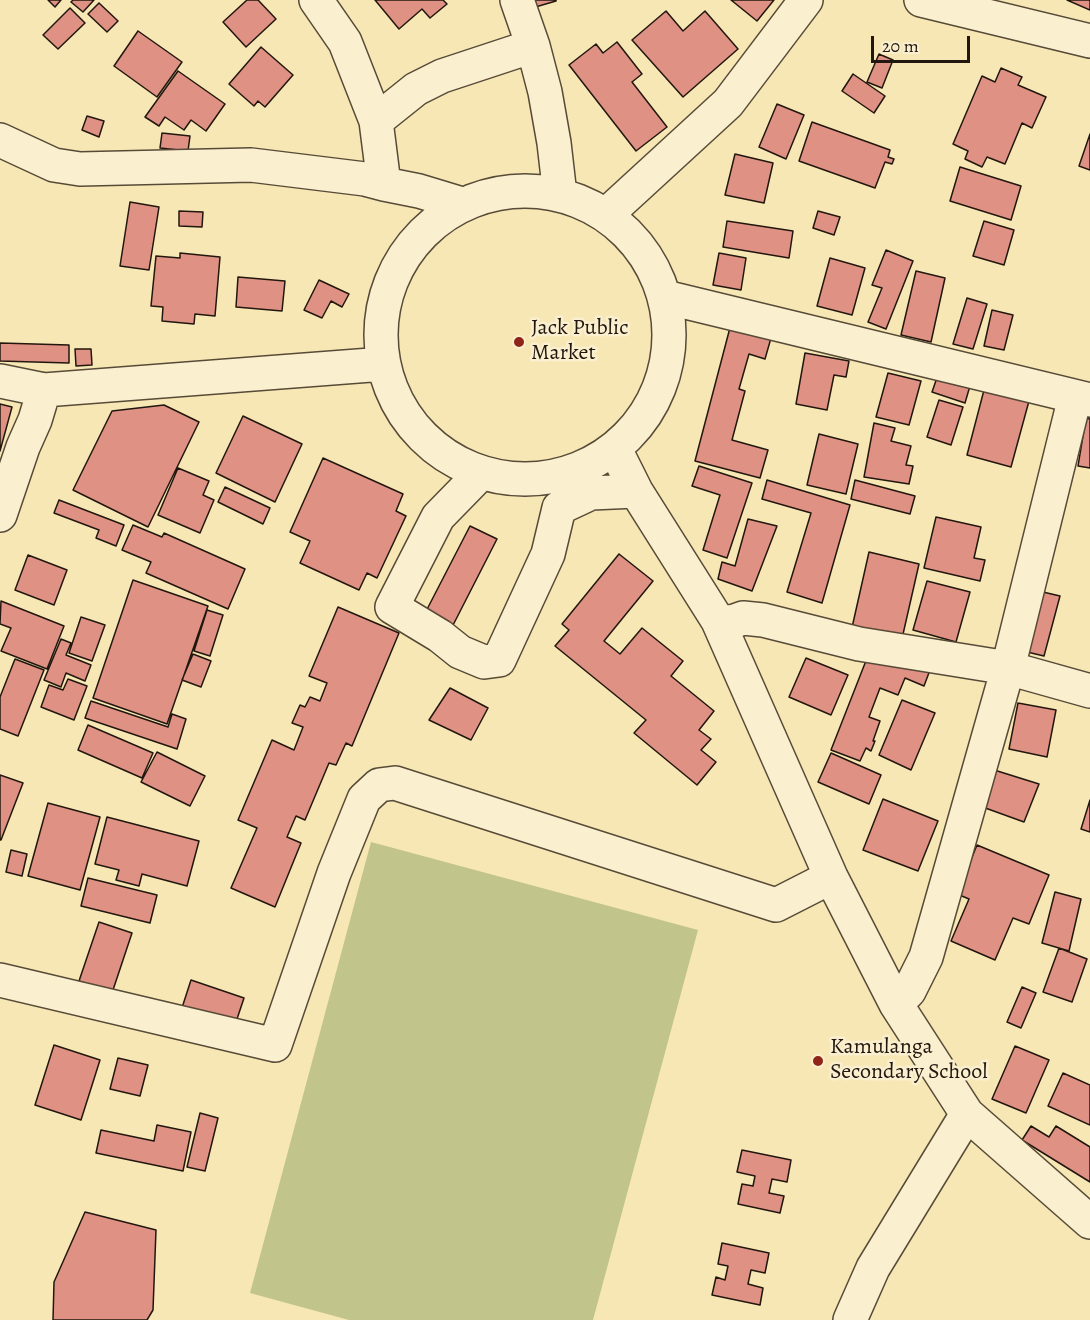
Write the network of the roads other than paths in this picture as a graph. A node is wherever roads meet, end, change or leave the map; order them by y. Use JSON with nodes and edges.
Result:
{"nodes":[{"id":1,"x":316,"y":0,"type":"edge"},
{"id":2,"x":517,"y":0,"type":"edge"},
{"id":3,"x":807,"y":0,"type":"edge"},
{"id":4,"x":921,"y":0,"type":"edge"},
{"id":5,"x":1090,"y":41,"type":"edge"},
{"id":6,"x":533,"y":46,"type":"junction"},
{"id":7,"x":376,"y":121,"type":"junction"},
{"id":8,"x":0,"y":140,"type":"edge"},
{"id":9,"x":384,"y":184,"type":"junction"},
{"id":10,"x":560,"y":195,"type":"junction"},
{"id":11,"x":462,"y":204,"type":"junction"},
{"id":12,"x":606,"y":215,"type":"junction"},
{"id":13,"x":665,"y":297,"type":"junction"},
{"id":14,"x":384,"y":364,"type":"junction"},
{"id":15,"x":0,"y":381,"type":"edge"},
{"id":16,"x":44,"y":390,"type":"junction"},
{"id":17,"x":1083,"y":398,"type":"edge"},
{"id":18,"x":615,"y":449,"type":"junction"},
{"id":19,"x":481,"y":473,"type":"junction"},
{"id":20,"x":636,"y":491,"type":"junction"},
{"id":21,"x":0,"y":515,"type":"edge"},
{"id":22,"x":718,"y":621,"type":"junction"},
{"id":23,"x":1008,"y":668,"type":"junction"},
{"id":24,"x":1090,"y":691,"type":"edge"},
{"id":25,"x":831,"y":877,"type":"junction"},
{"id":26,"x":0,"y":980,"type":"edge"},
{"id":27,"x":896,"y":1004,"type":"junction"},
{"id":28,"x":967,"y":1114,"type":"junction"},
{"id":29,"x":1090,"y":1222,"type":"edge"},
{"id":30,"x":850,"y":1320,"type":"edge"}],
"edges":[{"from":1,"to":7,"type":"street"},
{"from":2,"to":6,"type":"street"},
{"from":3,"to":12,"type":"street"},
{"from":4,"to":5,"type":"street"},
{"from":6,"to":7,"type":"street"},
{"from":6,"to":10,"type":"street"},
{"from":7,"to":9,"type":"street"},
{"from":8,"to":9,"type":"street"},
{"from":9,"to":11,"type":"street"},
{"from":10,"to":11,"type":"street"},
{"from":10,"to":12,"type":"street"},
{"from":11,"to":14,"type":"street"},
{"from":12,"to":13,"type":"street"},
{"from":13,"to":17,"type":"street"},
{"from":13,"to":18,"type":"street"},
{"from":14,"to":16,"type":"street"},
{"from":14,"to":19,"type":"street"},
{"from":15,"to":16,"type":"street"},
{"from":16,"to":21,"type":"street"},
{"from":17,"to":23,"type":"street"},
{"from":18,"to":19,"type":"street"},
{"from":18,"to":20,"type":"street"},
{"from":19,"to":20,"type":"street"},
{"from":20,"to":22,"type":"street"},
{"from":22,"to":23,"type":"street"},
{"from":22,"to":25,"type":"street"},
{"from":23,"to":24,"type":"street"},
{"from":23,"to":27,"type":"street"},
{"from":25,"to":26,"type":"street"},
{"from":25,"to":27,"type":"street"},
{"from":27,"to":28,"type":"street"},
{"from":28,"to":29,"type":"street"},
{"from":28,"to":30,"type":"street"}]}
